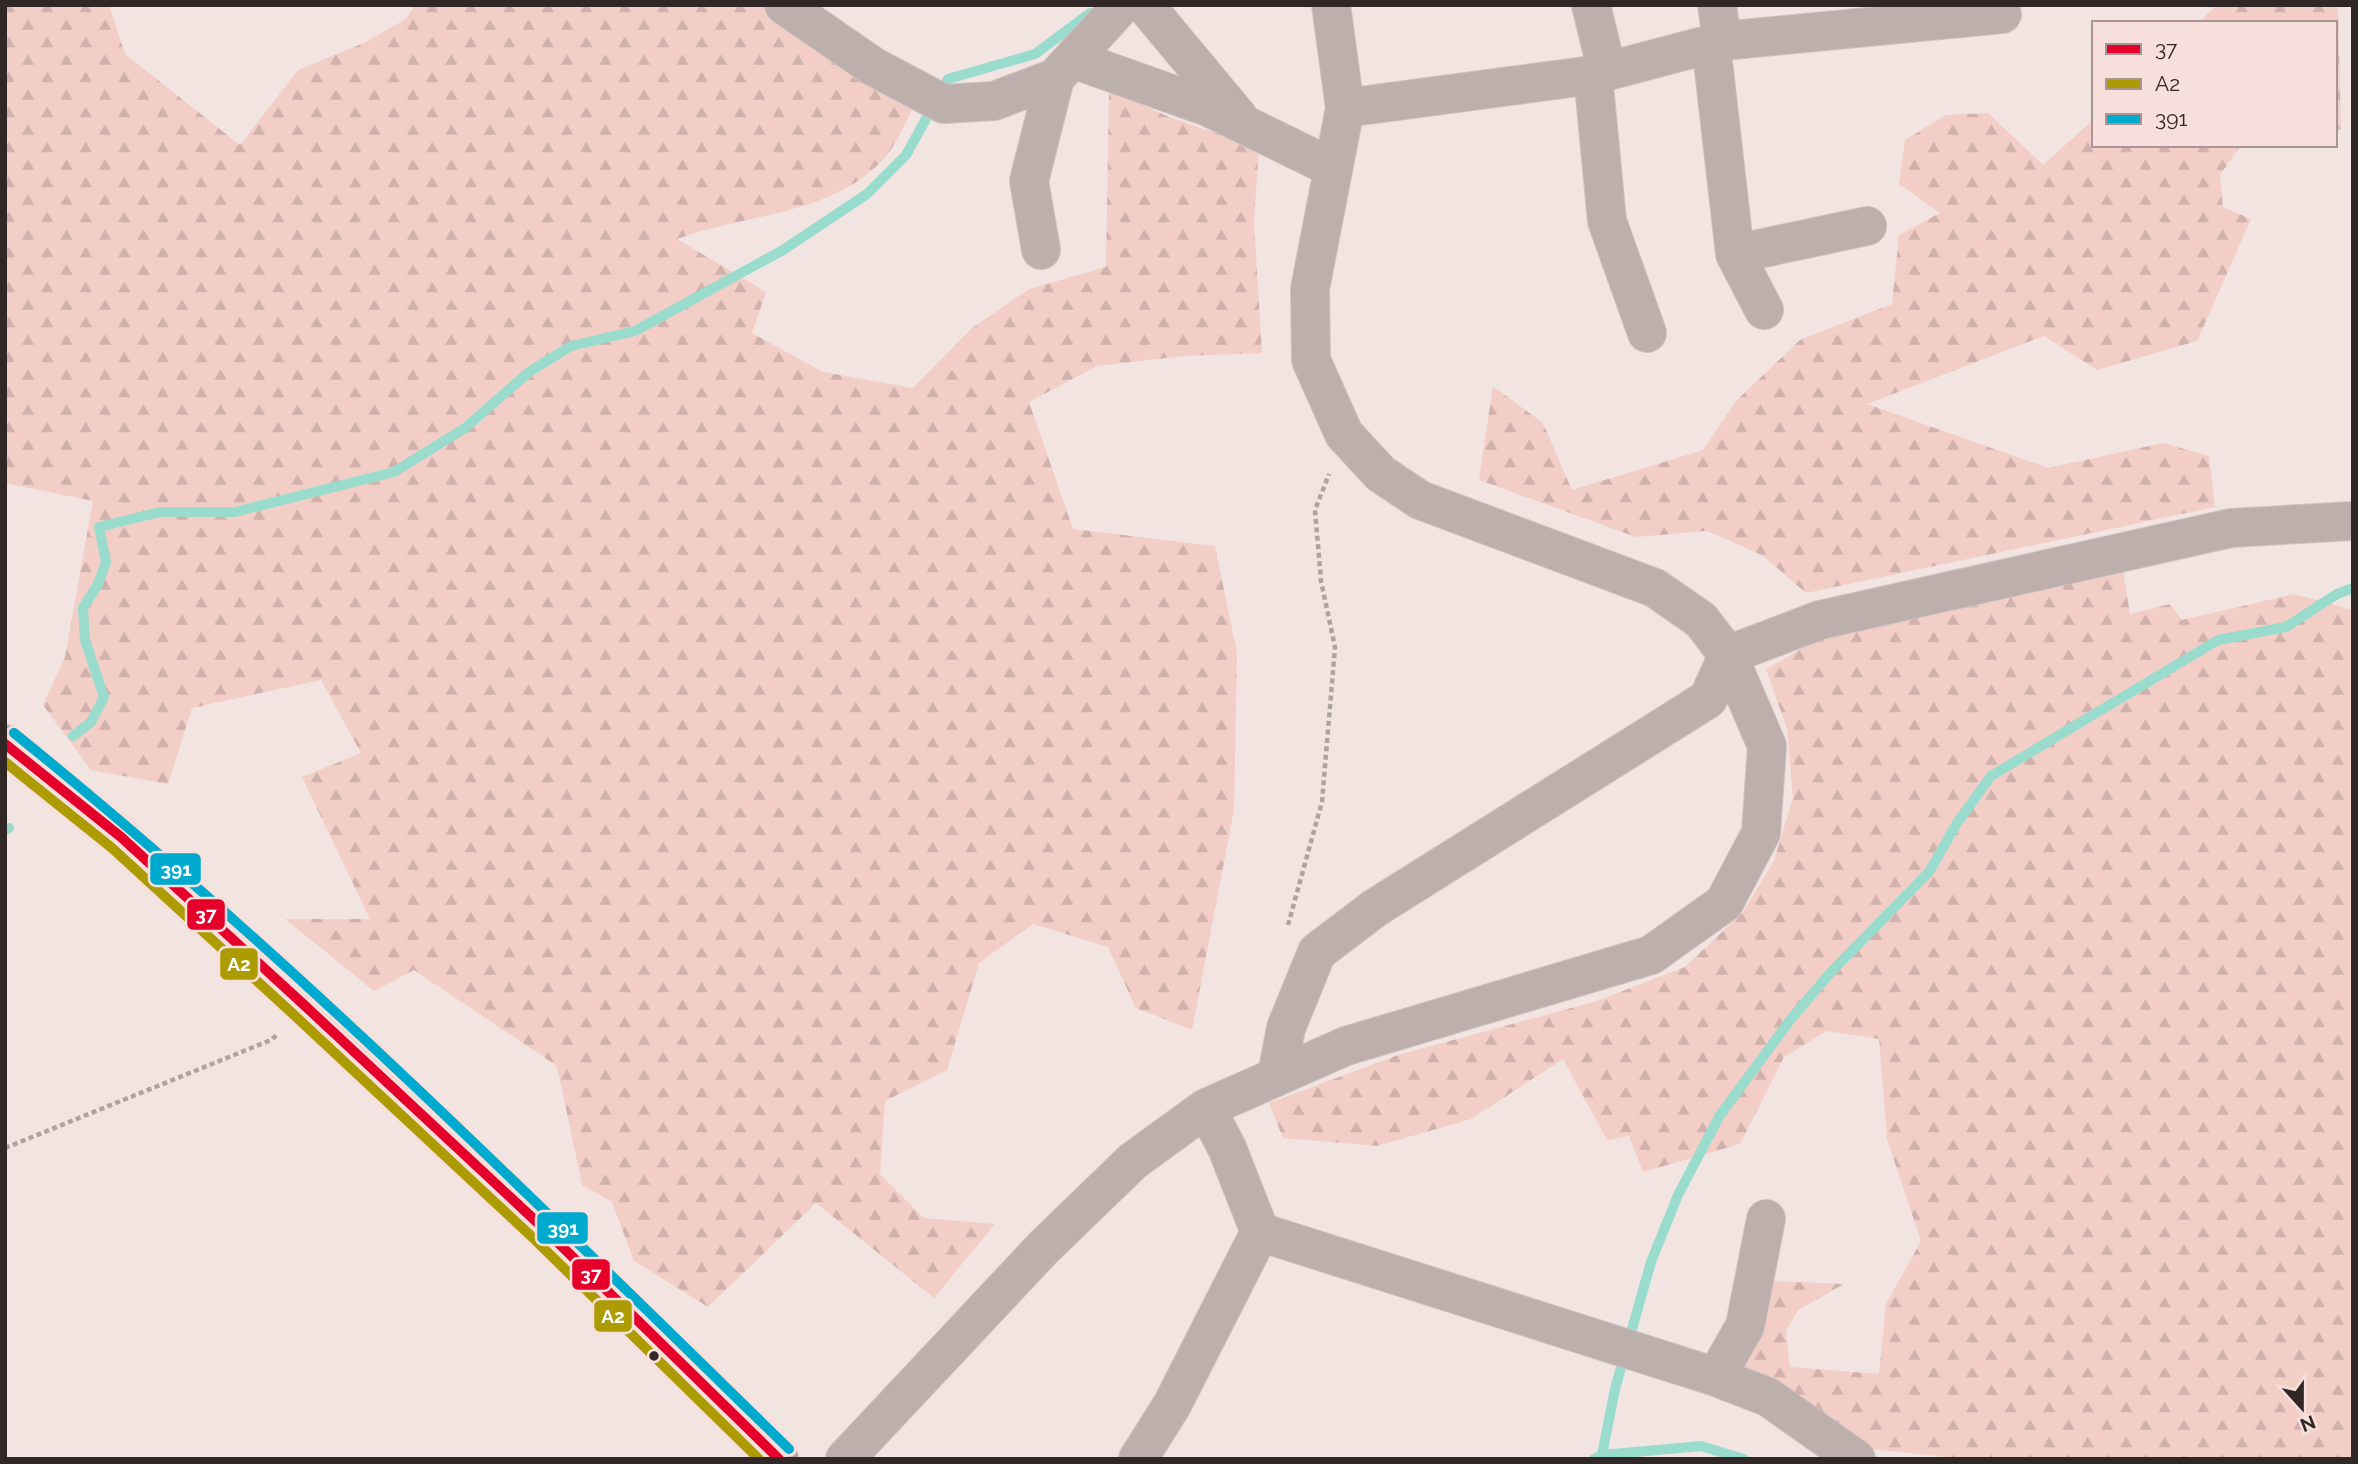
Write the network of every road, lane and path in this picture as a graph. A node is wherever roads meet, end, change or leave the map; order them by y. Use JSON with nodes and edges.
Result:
{"nodes":[{"id":1,"x":784,"y":5,"type":"edge"},
{"id":2,"x":1122,"y":5,"type":"edge"},
{"id":3,"x":1145,"y":5,"type":"edge"},
{"id":4,"x":1331,"y":5,"type":"edge"},
{"id":5,"x":1591,"y":5,"type":"edge"},
{"id":6,"x":2002,"y":14,"type":"dead end"},
{"id":7,"x":1717,"y":30,"type":"edge"},
{"id":8,"x":1064,"y":68,"type":"junction"},
{"id":9,"x":1600,"y":73,"type":"junction"},
{"id":10,"x":1345,"y":108,"type":"junction"},
{"id":11,"x":1244,"y":125,"type":"junction"},
{"id":12,"x":1333,"y":167,"type":"junction"},
{"id":13,"x":1867,"y":226,"type":"dead end"},
{"id":14,"x":1041,"y":250,"type":"dead end"},
{"id":15,"x":1735,"y":254,"type":"junction"},
{"id":16,"x":1764,"y":310,"type":"dead end"},
{"id":17,"x":1647,"y":334,"type":"dead end"},
{"id":18,"x":1344,"y":434,"type":"junction"},
{"id":19,"x":2353,"y":510,"type":"edge"},
{"id":20,"x":2353,"y":522,"type":"edge"},
{"id":21,"x":1728,"y":655,"type":"junction"},
{"id":22,"x":5,"y":744,"type":"edge"},
{"id":23,"x":1312,"y":966,"type":"junction"},
{"id":24,"x":302,"y":1003,"type":"junction"},
{"id":25,"x":1277,"y":1075,"type":"junction"},
{"id":26,"x":1206,"y":1108,"type":"junction"},
{"id":27,"x":5,"y":1148,"type":"edge"},
{"id":28,"x":1766,"y":1219,"type":"dead end"},
{"id":29,"x":1260,"y":1232,"type":"junction"},
{"id":30,"x":1716,"y":1377,"type":"junction"},
{"id":31,"x":775,"y":1457,"type":"edge"},
{"id":32,"x":845,"y":1459,"type":"edge"},
{"id":33,"x":1138,"y":1459,"type":"edge"},
{"id":34,"x":1856,"y":1459,"type":"edge"}],
"edges":[{"from":1,"to":8,"type":"street"},
{"from":2,"to":8,"type":"street"},
{"from":3,"to":11,"type":"street"},
{"from":4,"to":10,"type":"street"},
{"from":5,"to":9,"type":"street"},
{"from":6,"to":7,"type":"street"},
{"from":7,"to":9,"type":"street"},
{"from":7,"to":15,"type":"street"},
{"from":8,"to":11,"type":"street"},
{"from":8,"to":14,"type":"street"},
{"from":9,"to":10,"type":"street"},
{"from":9,"to":17,"type":"street"},
{"from":10,"to":12,"type":"street"},
{"from":11,"to":12,"type":"street"},
{"from":12,"to":18,"type":"street"},
{"from":13,"to":15,"type":"street"},
{"from":15,"to":16,"type":"street"},
{"from":18,"to":21,"type":"street"},
{"from":18,"to":23,"type":"path"},
{"from":19,"to":20,"type":"street"},
{"from":20,"to":21,"type":"street"},
{"from":21,"to":23,"type":"street"},
{"from":21,"to":25,"type":"street"},
{"from":22,"to":24,"type":"main road"},
{"from":23,"to":25,"type":"street"},
{"from":24,"to":27,"type":"path"},
{"from":24,"to":31,"type":"main road"},
{"from":25,"to":26,"type":"street"},
{"from":26,"to":29,"type":"street"},
{"from":26,"to":32,"type":"street"},
{"from":28,"to":30,"type":"street"},
{"from":29,"to":30,"type":"street"},
{"from":29,"to":33,"type":"street"},
{"from":30,"to":34,"type":"street"}]}
